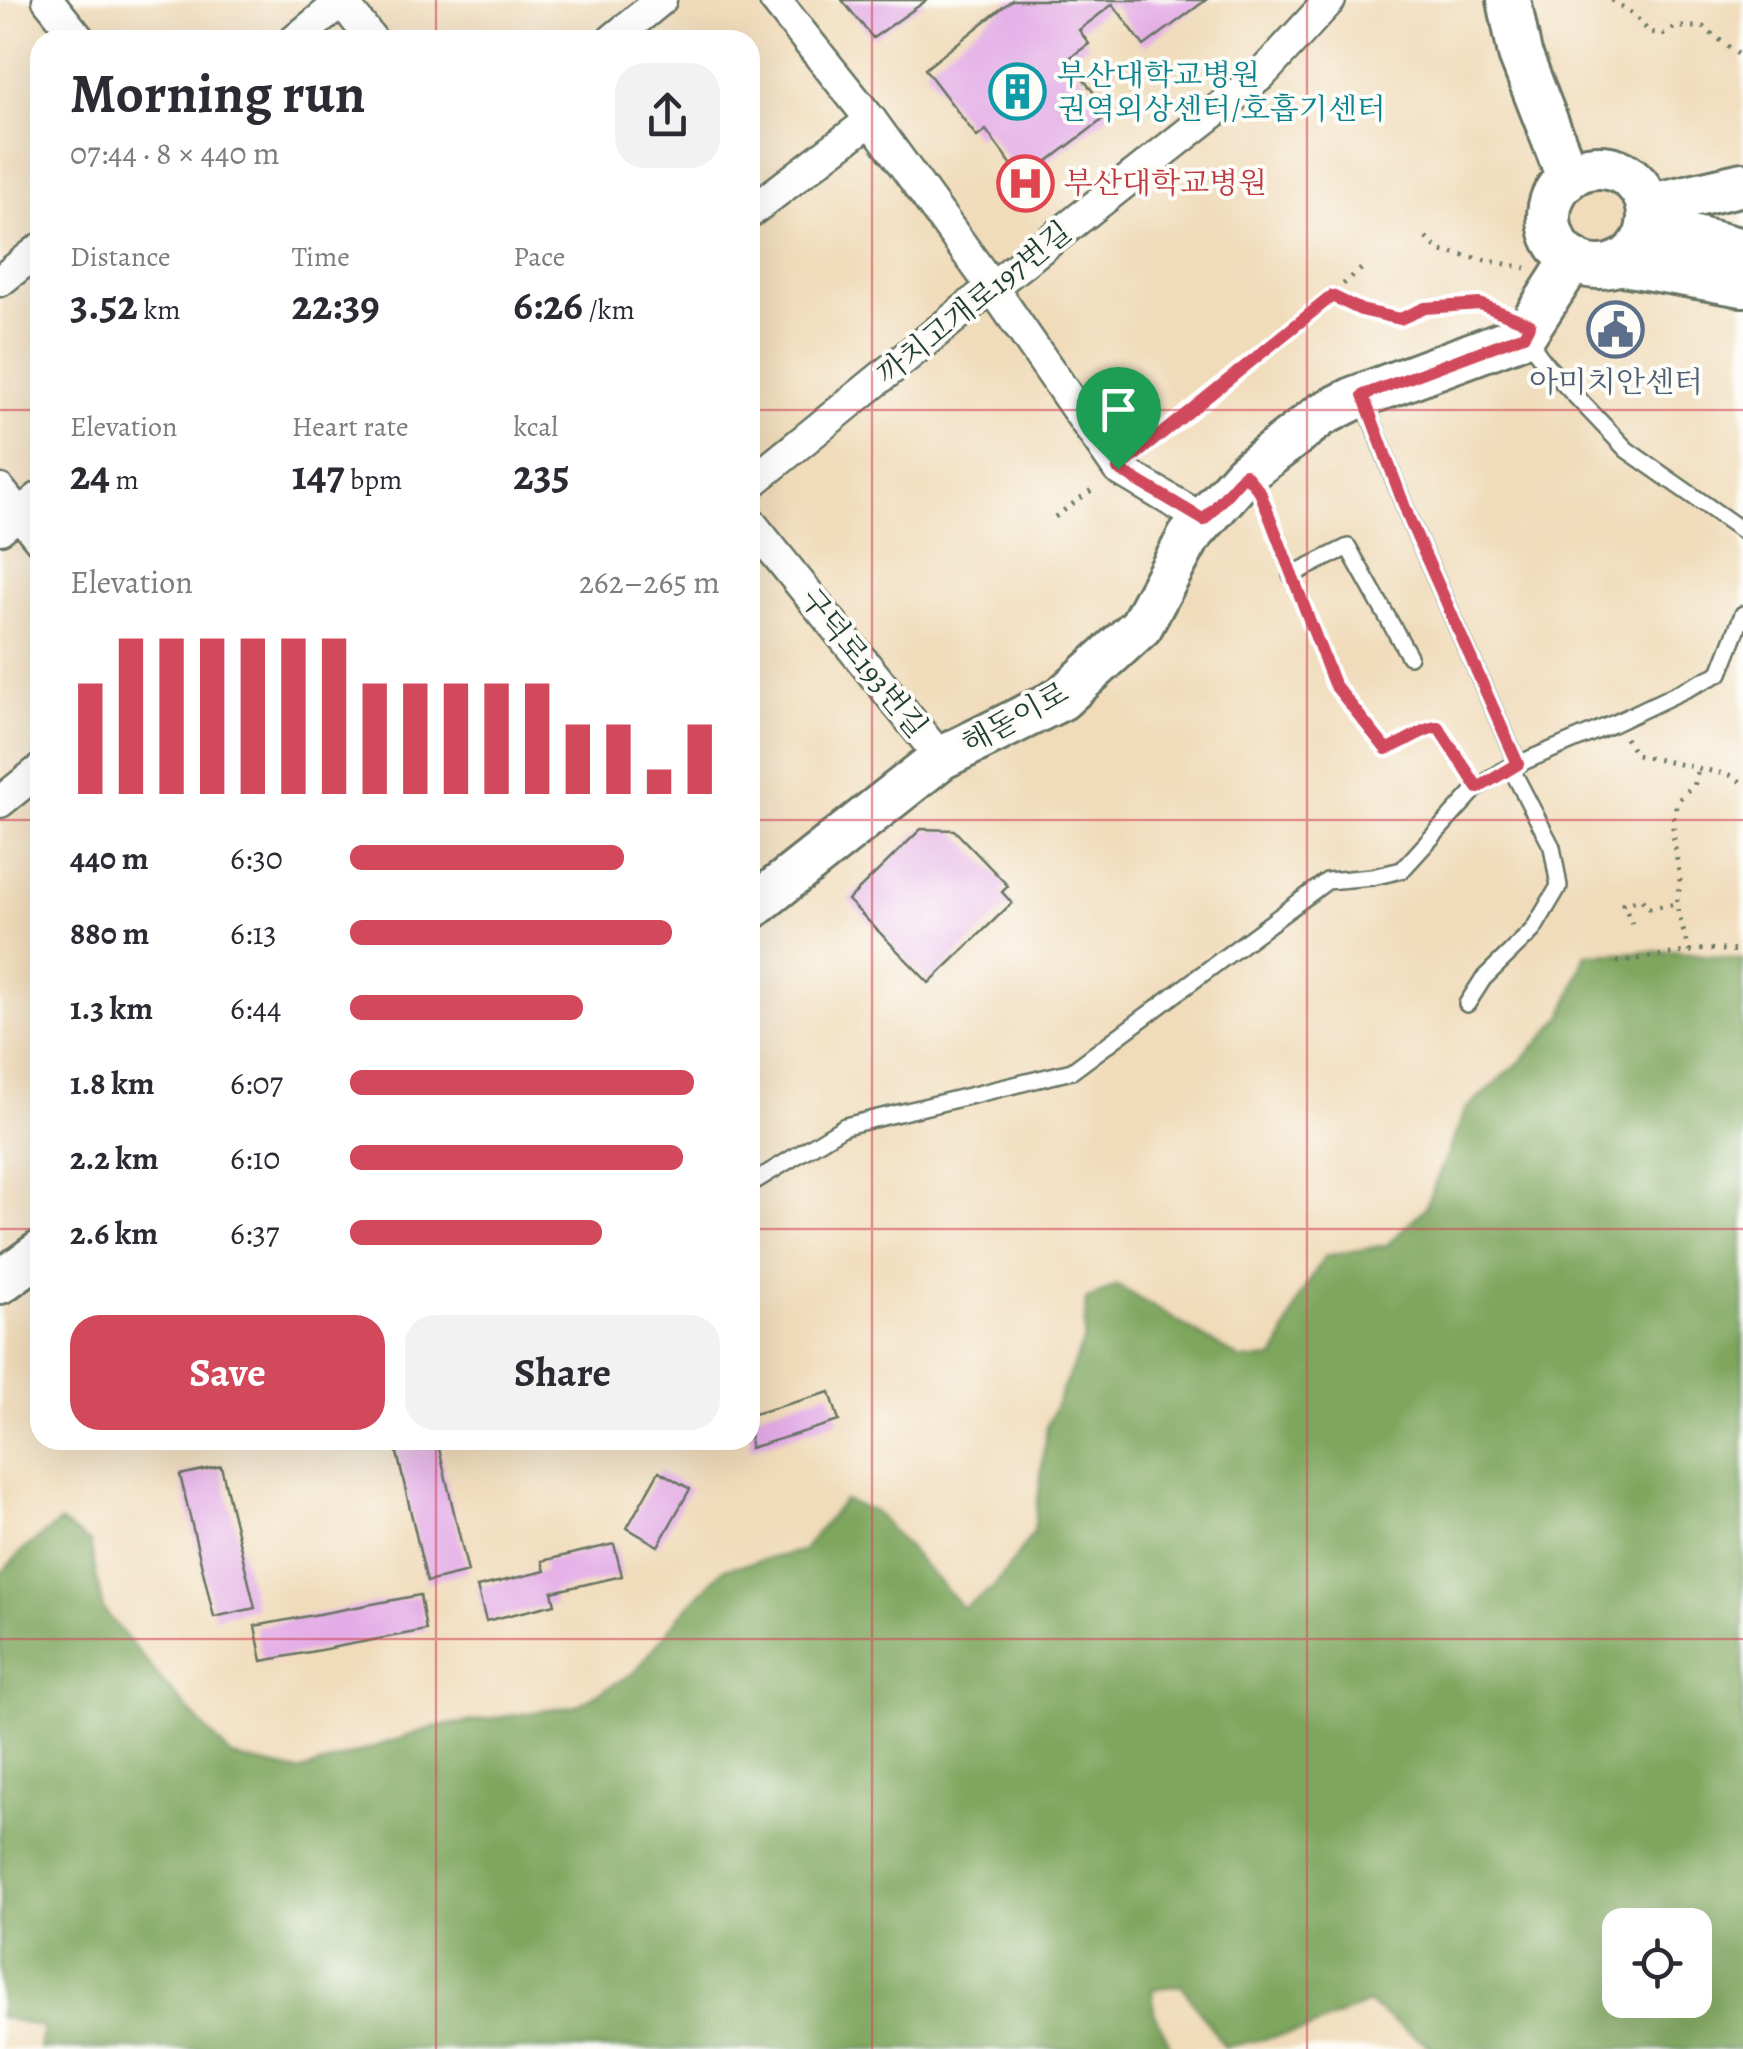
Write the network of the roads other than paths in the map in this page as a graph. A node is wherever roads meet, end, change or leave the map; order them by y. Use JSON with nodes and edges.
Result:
{"nodes":[{"id":1,"x":48,"y":0,"type":"edge"},
{"id":2,"x":341,"y":0,"type":"edge"},
{"id":3,"x":661,"y":0,"type":"edge"},
{"id":4,"x":775,"y":0,"type":"edge"},
{"id":5,"x":1330,"y":0,"type":"edge"},
{"id":6,"x":1508,"y":0,"type":"edge"},
{"id":7,"x":72,"y":30,"type":"edge"},
{"id":8,"x":306,"y":30,"type":"edge"},
{"id":9,"x":364,"y":30,"type":"edge"},
{"id":10,"x":624,"y":30,"type":"edge"},
{"id":11,"x":871,"y":120,"type":"junction"},
{"id":12,"x":1568,"y":178,"type":"junction"},
{"id":13,"x":1725,"y":189,"type":"edge"},
{"id":14,"x":760,"y":204,"type":"edge"},
{"id":15,"x":1648,"y":216,"type":"junction"},
{"id":16,"x":30,"y":256,"type":"edge"},
{"id":17,"x":1738,"y":260,"type":"edge"},
{"id":18,"x":1618,"y":263,"type":"junction"},
{"id":19,"x":1564,"y":271,"type":"junction"},
{"id":20,"x":0,"y":281,"type":"edge"},
{"id":21,"x":992,"y":286,"type":"junction"},
{"id":22,"x":1527,"y":330,"type":"junction"},
{"id":23,"x":1363,"y":395,"type":"junction"},
{"id":24,"x":760,"y":476,"type":"edge"},
{"id":25,"x":1204,"y":520,"type":"junction"},
{"id":26,"x":1743,"y":531,"type":"edge"},
{"id":27,"x":760,"y":534,"type":"edge"},
{"id":28,"x":1292,"y":576,"type":"road end"},
{"id":29,"x":1743,"y":614,"type":"edge"},
{"id":30,"x":1409,"y":656,"type":"dead end"},
{"id":31,"x":941,"y":758,"type":"junction"},
{"id":32,"x":1514,"y":766,"type":"junction"},
{"id":33,"x":30,"y":778,"type":"edge"},
{"id":34,"x":0,"y":802,"type":"edge"},
{"id":35,"x":760,"y":901,"type":"edge"},
{"id":36,"x":1468,"y":1004,"type":"dead end"},
{"id":37,"x":760,"y":1178,"type":"edge"},
{"id":38,"x":30,"y":1260,"type":"edge"},
{"id":39,"x":0,"y":1282,"type":"edge"}],
"edges":[{"from":1,"to":7,"type":"street"},
{"from":2,"to":8,"type":"street"},
{"from":2,"to":9,"type":"street"},
{"from":3,"to":10,"type":"street"},
{"from":4,"to":11,"type":"street"},
{"from":5,"to":21,"type":"street","name":"까치고개로197번길"},
{"from":6,"to":12,"type":"street"},
{"from":11,"to":14,"type":"street"},
{"from":11,"to":21,"type":"street"},
{"from":12,"to":15,"type":"street"},
{"from":12,"to":19,"type":"street"},
{"from":13,"to":15,"type":"street"},
{"from":13,"to":17,"type":"street"},
{"from":15,"to":17,"type":"street"},
{"from":15,"to":18,"type":"street"},
{"from":16,"to":20,"type":"street"},
{"from":17,"to":18,"type":"street"},
{"from":18,"to":19,"type":"street"},
{"from":19,"to":22,"type":"street"},
{"from":21,"to":24,"type":"street","name":"까치고개로197번길"},
{"from":21,"to":25,"type":"street"},
{"from":22,"to":23,"type":"street","name":"해돋이로"},
{"from":22,"to":26,"type":"lane"},
{"from":23,"to":25,"type":"street","name":"해돋이로"},
{"from":23,"to":32,"type":"lane"},
{"from":25,"to":31,"type":"street","name":"해돋이로"},
{"from":27,"to":31,"type":"street","name":"구덕로193번길"},
{"from":28,"to":30,"type":"lane"},
{"from":29,"to":32,"type":"lane"},
{"from":31,"to":35,"type":"street","name":"해돋이로"},
{"from":32,"to":36,"type":"lane"},
{"from":32,"to":37,"type":"lane"},
{"from":33,"to":34,"type":"street"},
{"from":38,"to":39,"type":"street"}]}
